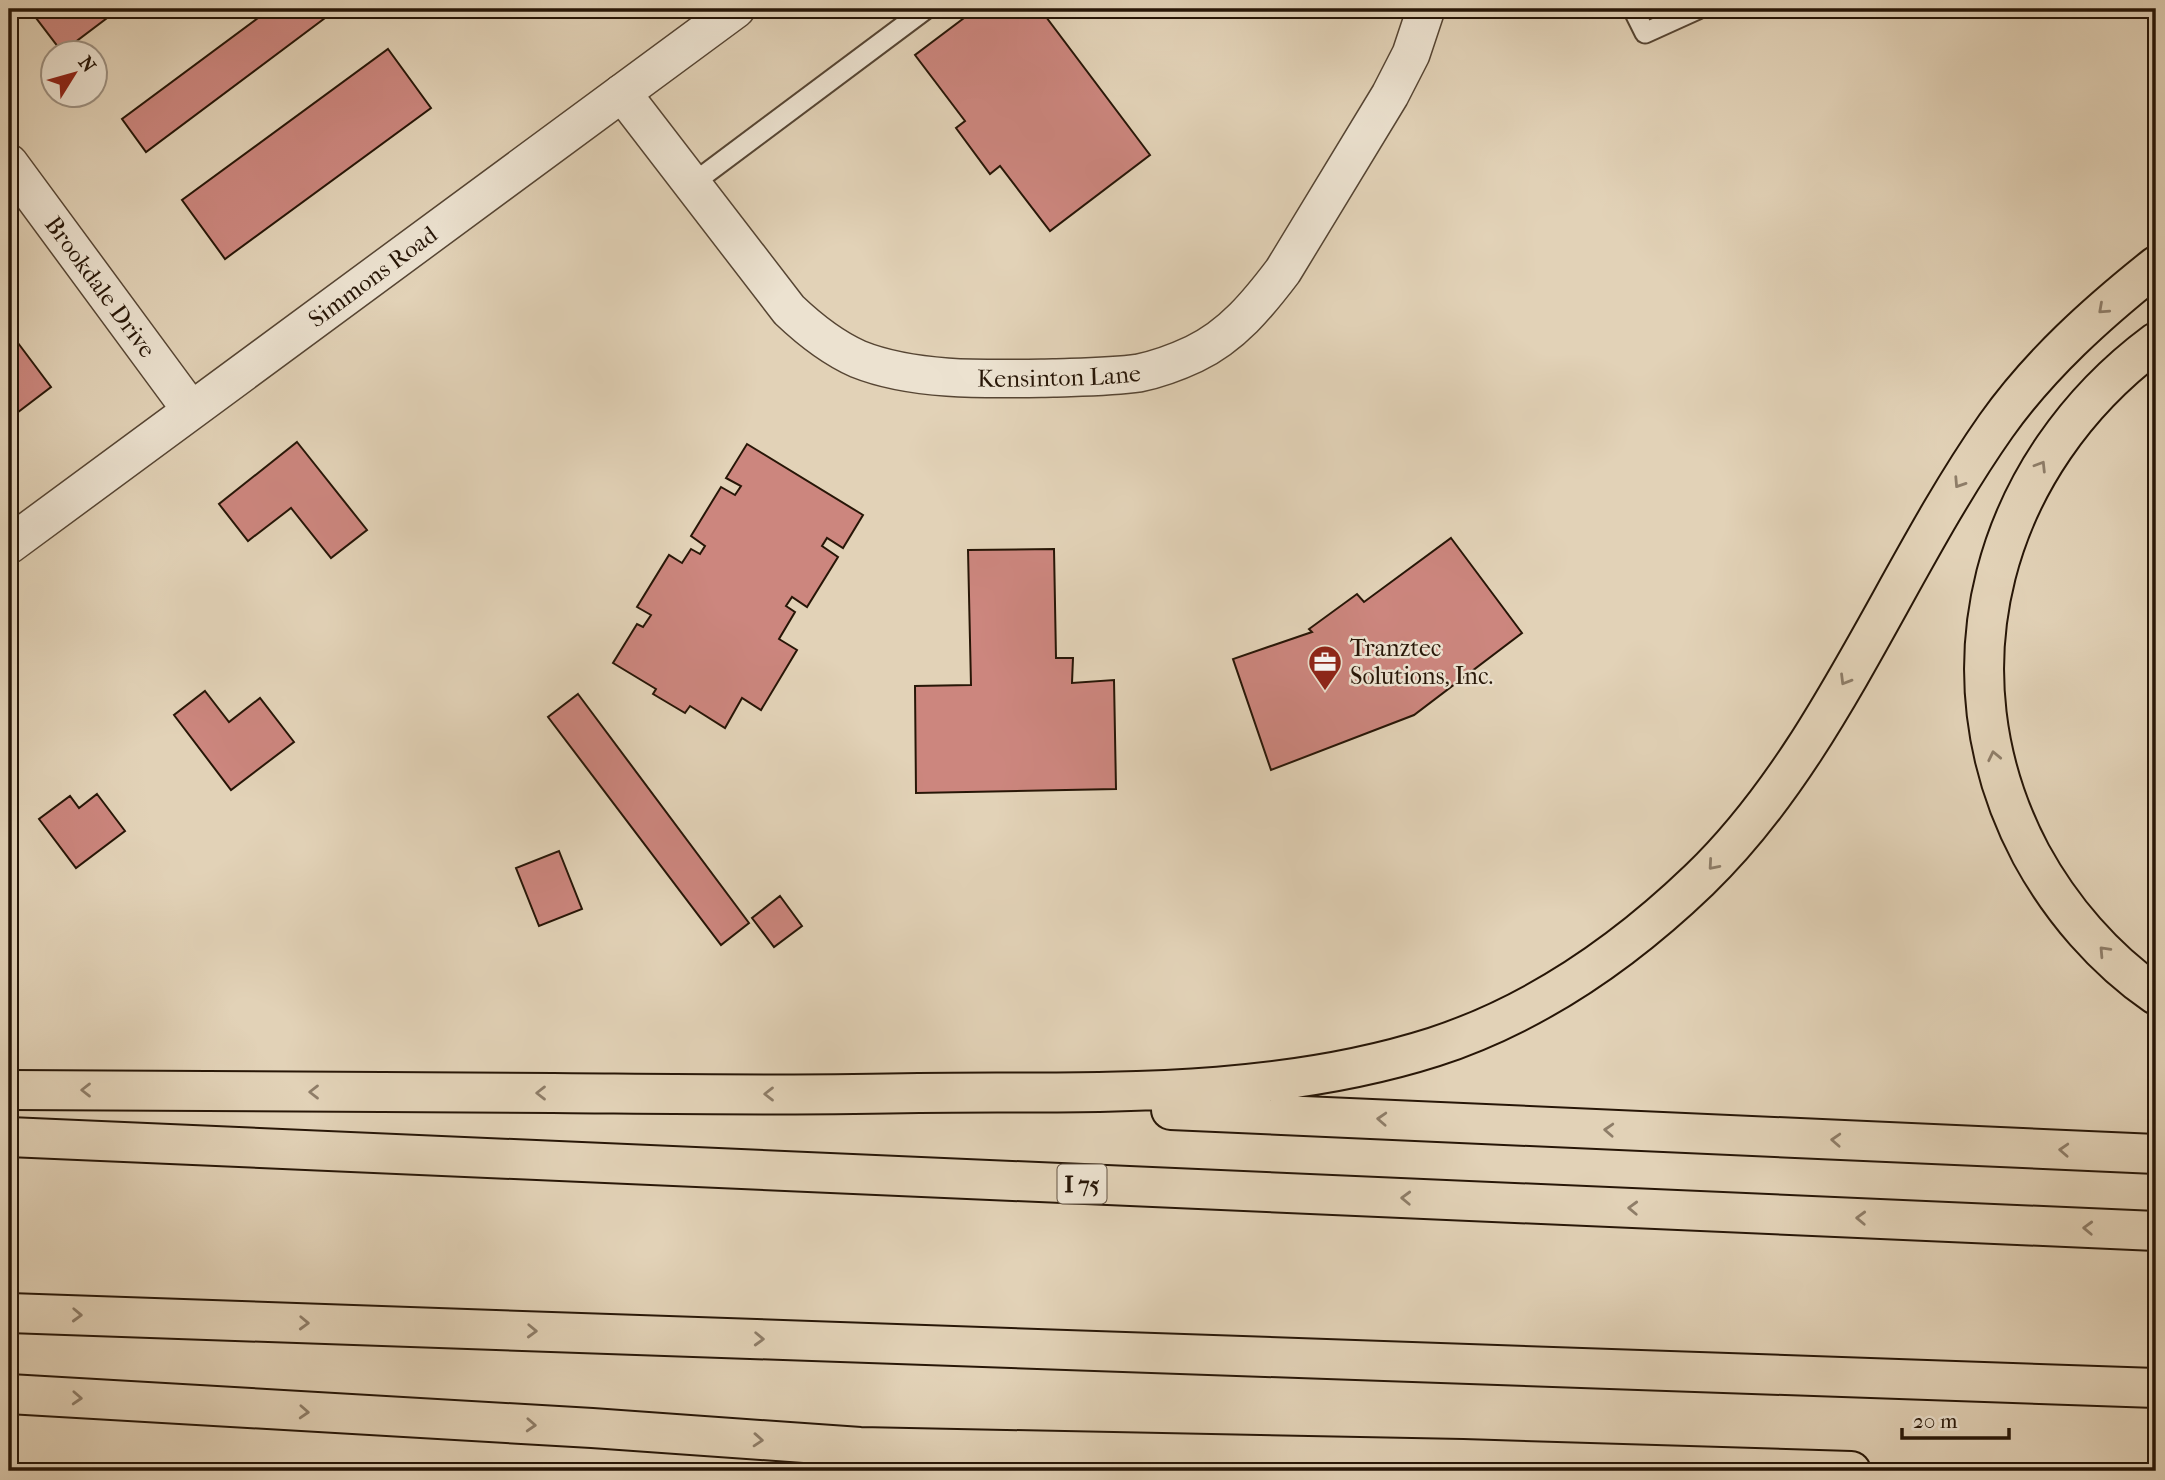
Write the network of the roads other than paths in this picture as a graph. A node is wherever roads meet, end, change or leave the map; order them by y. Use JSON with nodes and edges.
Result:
{"nodes":[{"id":1,"x":736,"y":9,"type":"edge"},
{"id":2,"x":926,"y":9,"type":"edge"},
{"id":3,"x":1426,"y":9,"type":"edge"},
{"id":4,"x":1633,"y":9,"type":"edge"},
{"id":5,"x":1698,"y":9,"type":"edge"},
{"id":6,"x":622,"y":93,"type":"junction"},
{"id":7,"x":9,"y":163,"type":"edge"},
{"id":8,"x":692,"y":184,"type":"junction"},
{"id":9,"x":2156,"y":266,"type":"edge"},
{"id":10,"x":2156,"y":342,"type":"edge"},
{"id":11,"x":191,"y":411,"type":"junction"},
{"id":12,"x":9,"y":545,"type":"edge"},
{"id":13,"x":2156,"y":995,"type":"edge"},
{"id":14,"x":9,"y":1090,"type":"edge"},
{"id":15,"x":837,"y":1095,"type":"junction"},
{"id":16,"x":9,"y":1137,"type":"edge"},
{"id":17,"x":2156,"y":1154,"type":"edge"},
{"id":18,"x":2156,"y":1230,"type":"edge"},
{"id":19,"x":9,"y":1313,"type":"edge"},
{"id":20,"x":2156,"y":1388,"type":"edge"},
{"id":21,"x":9,"y":1394,"type":"edge"},
{"id":22,"x":1463,"y":1459,"type":"junction"},
{"id":23,"x":1524,"y":1471,"type":"edge"},
{"id":24,"x":1851,"y":1471,"type":"edge"}],
"edges":[{"from":1,"to":6,"type":"street","name":"Simmons Road"},
{"from":2,"to":8,"type":"lane"},
{"from":3,"to":8,"type":"street","name":"Kensinton Lane"},
{"from":4,"to":5,"type":"lane"},
{"from":6,"to":8,"type":"street","name":"Kensinton Lane"},
{"from":6,"to":11,"type":"street","name":"Simmons Road"},
{"from":7,"to":11,"type":"street","name":"Brookdale Drive"},
{"from":9,"to":15,"type":"highway","one_way":true},
{"from":13,"to":10,"type":"highway","one_way":true},
{"from":11,"to":12,"type":"street","name":"Simmons Road"},
{"from":15,"to":14,"type":"highway","one_way":true},
{"from":17,"to":15,"type":"highway","one_way":true},
{"from":18,"to":16,"type":"highway","number":"I 75","one_way":true},
{"from":19,"to":20,"type":"highway","one_way":true},
{"from":21,"to":22,"type":"highway","one_way":true},
{"from":22,"to":23,"type":"highway"},
{"from":22,"to":24,"type":"highway"}]}
